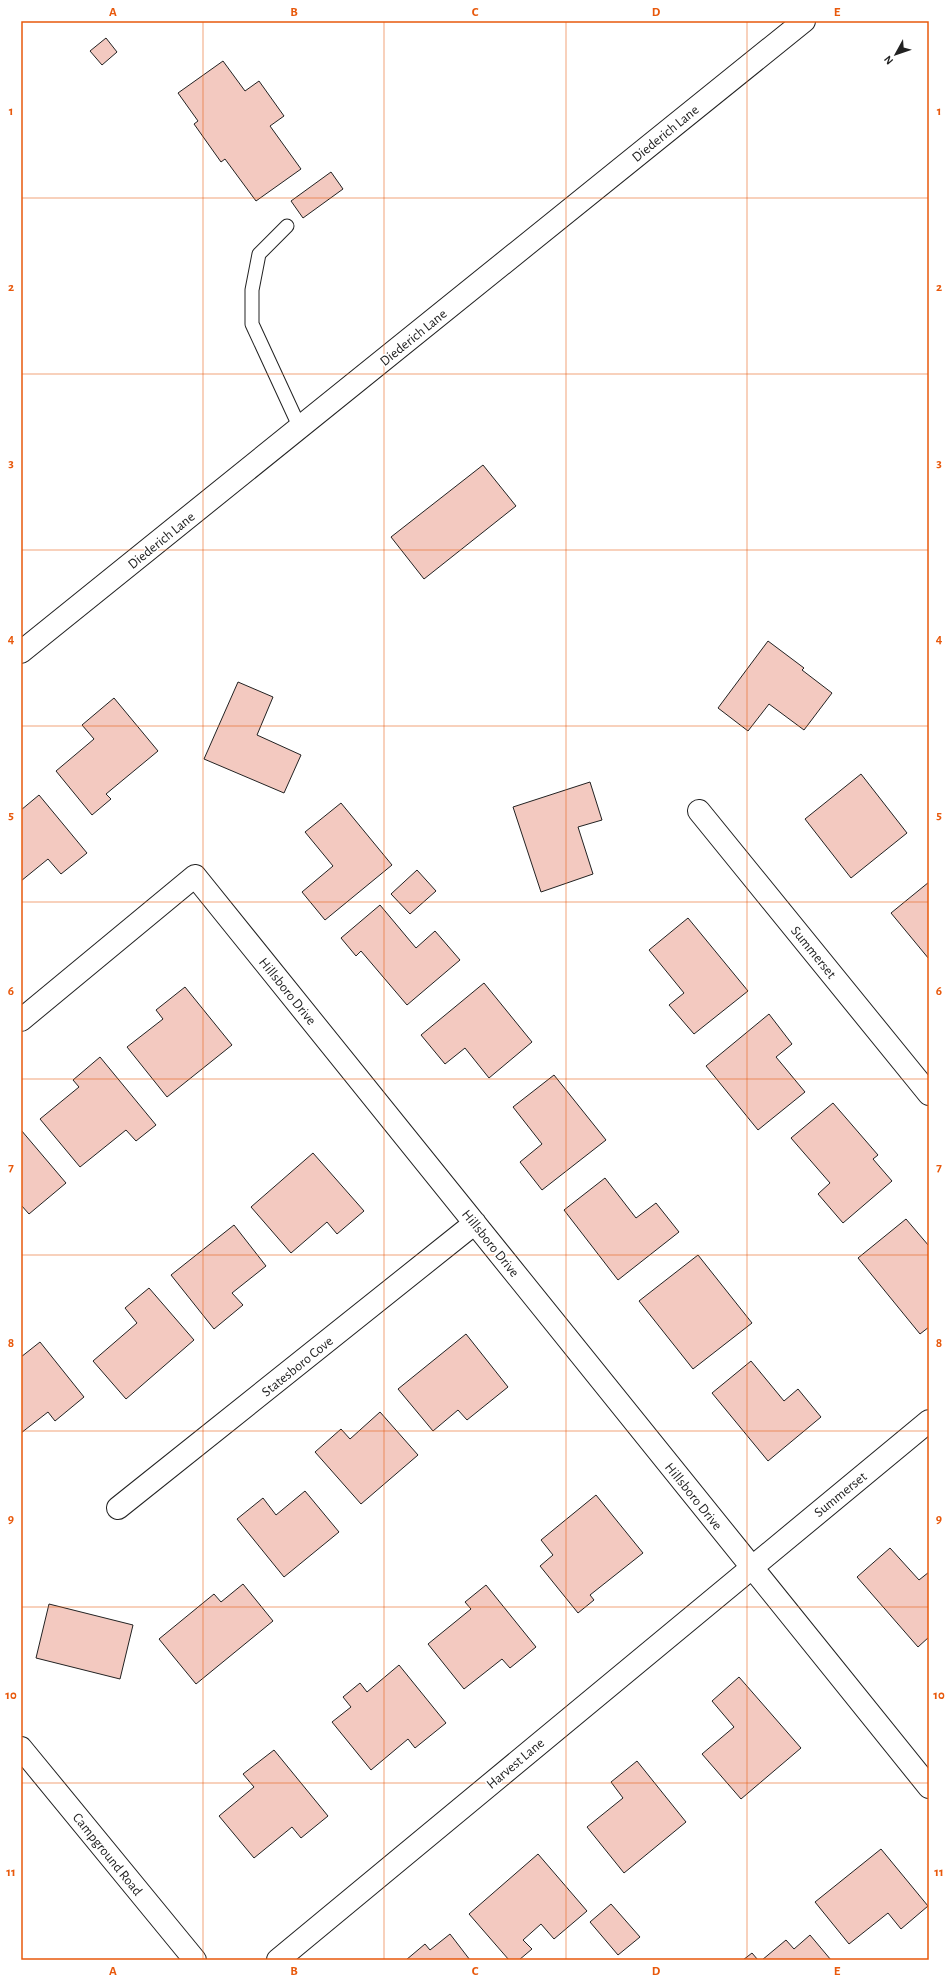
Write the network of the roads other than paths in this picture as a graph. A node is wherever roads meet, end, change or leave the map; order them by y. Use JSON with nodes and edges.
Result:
{"nodes":[{"id":1,"x":804,"y":21,"type":"edge"},
{"id":2,"x":287,"y":226,"type":"dead end"},
{"id":3,"x":300,"y":428,"type":"junction"},
{"id":4,"x":21,"y":652,"type":"edge"},
{"id":5,"x":699,"y":811,"type":"dead end"},
{"id":6,"x":21,"y":1020,"type":"edge"},
{"id":7,"x":929,"y":1094,"type":"edge"},
{"id":8,"x":475,"y":1223,"type":"junction"},
{"id":9,"x":929,"y":1421,"type":"edge"},
{"id":10,"x":118,"y":1508,"type":"dead end"},
{"id":11,"x":752,"y":1567,"type":"junction"},
{"id":12,"x":21,"y":1748,"type":"edge"},
{"id":13,"x":929,"y":1787,"type":"edge"},
{"id":14,"x":195,"y":1960,"type":"edge"},
{"id":15,"x":278,"y":1960,"type":"edge"}],
"edges":[{"from":1,"to":3,"type":"street","name":"Diederich Lane"},
{"from":2,"to":3,"type":"lane"},
{"from":3,"to":4,"type":"street","name":"Diederich Lane"},
{"from":5,"to":7,"type":"street","name":"Summerset"},
{"from":6,"to":8,"type":"street","name":"Hillsboro Drive"},
{"from":8,"to":10,"type":"street","name":"Statesboro Cove"},
{"from":8,"to":11,"type":"street","name":"Hillsboro Drive"},
{"from":9,"to":11,"type":"street","name":"Summerset"},
{"from":11,"to":13,"type":"street","name":"Hillsboro Drive"},
{"from":11,"to":15,"type":"street","name":"Harvest Lane"},
{"from":12,"to":14,"type":"street","name":"Campground Road"}]}
